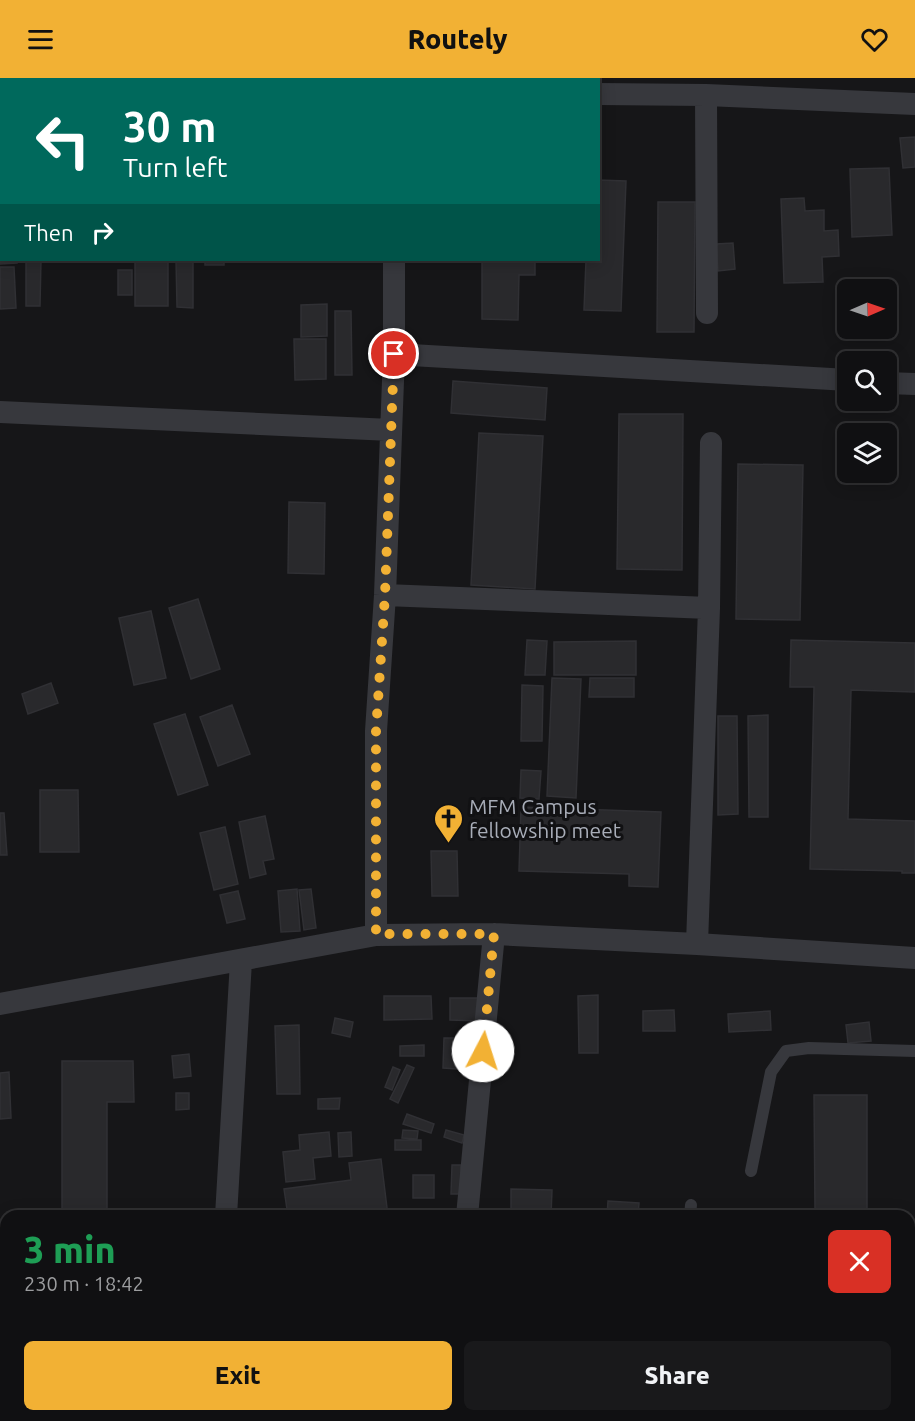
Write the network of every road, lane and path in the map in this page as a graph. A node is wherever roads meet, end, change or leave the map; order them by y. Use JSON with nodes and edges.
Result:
{"nodes":[{"id":1,"x":600,"y":94,"type":"edge"},
{"id":2,"x":706,"y":95,"type":"junction"},
{"id":3,"x":915,"y":104,"type":"edge"},
{"id":4,"x":394,"y":261,"type":"edge"},
{"id":5,"x":707,"y":314,"type":"dead end"},
{"id":6,"x":394,"y":354,"type":"junction"},
{"id":7,"x":837,"y":379,"type":"edge"},
{"id":8,"x":897,"y":383,"type":"edge"},
{"id":9,"x":915,"y":384,"type":"edge"},
{"id":10,"x":0,"y":412,"type":"edge"},
{"id":11,"x":391,"y":430,"type":"junction"},
{"id":12,"x":711,"y":443,"type":"dead end"},
{"id":13,"x":385,"y":595,"type":"junction"},
{"id":14,"x":709,"y":608,"type":"junction"},
{"id":15,"x":376,"y":934,"type":"junction"},
{"id":16,"x":494,"y":934,"type":"junction"},
{"id":17,"x":697,"y":944,"type":"junction"},
{"id":18,"x":915,"y":958,"type":"edge"},
{"id":19,"x":241,"y":960,"type":"junction"},
{"id":20,"x":0,"y":1004,"type":"edge"},
{"id":21,"x":915,"y":1051,"type":"edge"},
{"id":22,"x":751,"y":1171,"type":"dead end"},
{"id":23,"x":226,"y":1210,"type":"edge"},
{"id":24,"x":468,"y":1210,"type":"edge"}],
"edges":[{"from":1,"to":2,"type":"street"},
{"from":2,"to":3,"type":"street"},
{"from":2,"to":5,"type":"street"},
{"from":4,"to":6,"type":"street"},
{"from":6,"to":7,"type":"street"},
{"from":6,"to":11,"type":"street"},
{"from":8,"to":9,"type":"street"},
{"from":10,"to":11,"type":"street"},
{"from":11,"to":13,"type":"street"},
{"from":12,"to":14,"type":"street"},
{"from":13,"to":14,"type":"street"},
{"from":13,"to":15,"type":"street"},
{"from":14,"to":17,"type":"street"},
{"from":15,"to":16,"type":"street"},
{"from":15,"to":19,"type":"street"},
{"from":16,"to":17,"type":"street"},
{"from":16,"to":24,"type":"street"},
{"from":17,"to":18,"type":"street"},
{"from":19,"to":20,"type":"street"},
{"from":19,"to":23,"type":"street"},
{"from":21,"to":22,"type":"lane"}]}
